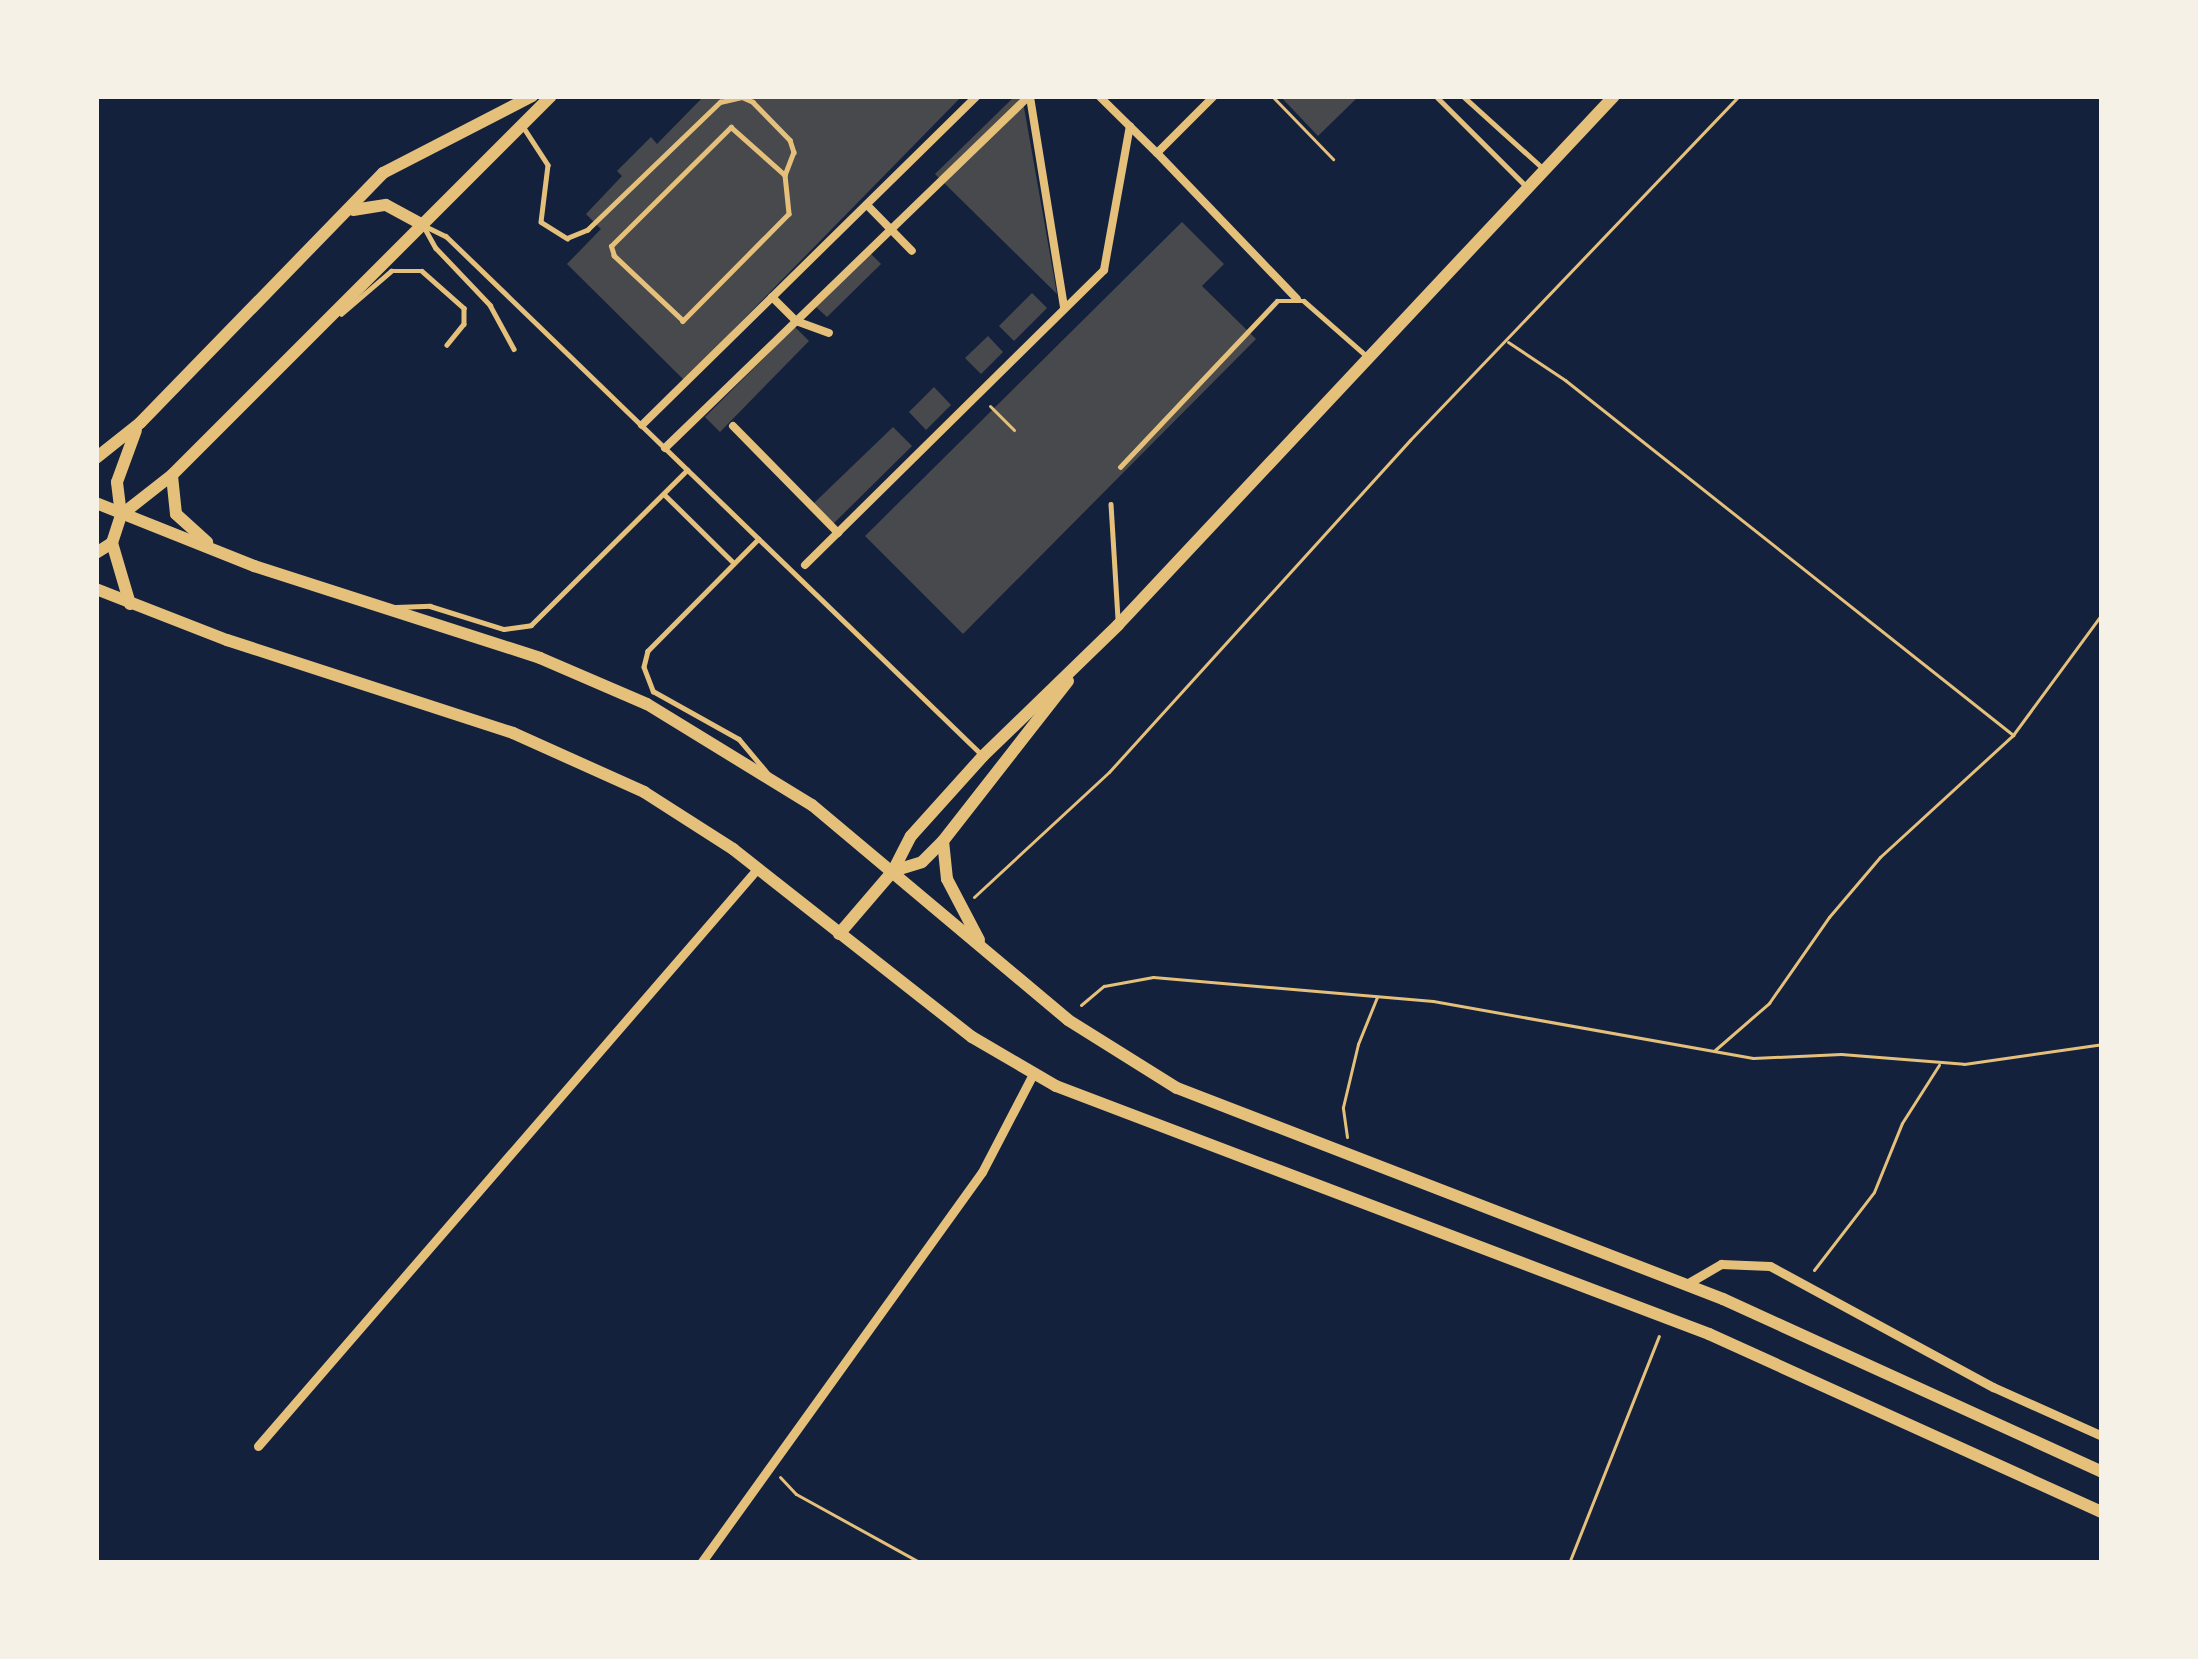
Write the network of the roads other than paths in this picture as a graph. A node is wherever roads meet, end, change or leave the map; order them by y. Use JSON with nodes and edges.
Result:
{"nodes":[{"id":1,"x":532,"y":96,"type":"edge"},
{"id":2,"x":551,"y":96,"type":"edge"},
{"id":3,"x":977,"y":96,"type":"edge"},
{"id":4,"x":1029,"y":96,"type":"edge"},
{"id":5,"x":1099,"y":96,"type":"edge"},
{"id":6,"x":1214,"y":96,"type":"edge"},
{"id":7,"x":1436,"y":96,"type":"edge"},
{"id":8,"x":1463,"y":96,"type":"edge"},
{"id":9,"x":1614,"y":96,"type":"edge"},
{"id":10,"x":1130,"y":126,"type":"junction"},
{"id":11,"x":524,"y":128,"type":"junction"},
{"id":12,"x":1157,"y":153,"type":"junction"},
{"id":13,"x":1545,"y":170,"type":"junction"},
{"id":14,"x":785,"y":175,"type":"junction"},
{"id":15,"x":1527,"y":188,"type":"junction"},
{"id":16,"x":868,"y":205,"type":"junction"},
{"id":17,"x":352,"y":210,"type":"junction"},
{"id":18,"x":423,"y":225,"type":"junction"},
{"id":19,"x":890,"y":228,"type":"junction"},
{"id":20,"x":912,"y":251,"type":"dead end"},
{"id":21,"x":772,"y":297,"type":"junction"},
{"id":22,"x":1297,"y":298,"type":"junction"},
{"id":23,"x":1064,"y":308,"type":"junction"},
{"id":24,"x":331,"y":320,"type":"junction"},
{"id":25,"x":796,"y":321,"type":"junction"},
{"id":26,"x":829,"y":333,"type":"dead end"},
{"id":27,"x":447,"y":345,"type":"dead end"},
{"id":28,"x":514,"y":349,"type":"dead end"},
{"id":29,"x":1368,"y":357,"type":"junction"},
{"id":30,"x":140,"y":423,"type":"junction"},
{"id":31,"x":642,"y":425,"type":"junction"},
{"id":32,"x":733,"y":426,"type":"dead end"},
{"id":33,"x":665,"y":448,"type":"junction"},
{"id":34,"x":96,"y":458,"type":"edge"},
{"id":35,"x":1120,"y":467,"type":"dead end"},
{"id":36,"x":687,"y":470,"type":"junction"},
{"id":37,"x":172,"y":475,"type":"junction"},
{"id":38,"x":665,"y":495,"type":"junction"},
{"id":39,"x":96,"y":503,"type":"edge"},
{"id":40,"x":1111,"y":504,"type":"dead end"},
{"id":41,"x":122,"y":515,"type":"junction"},
{"id":42,"x":838,"y":533,"type":"junction"},
{"id":43,"x":760,"y":539,"type":"junction"},
{"id":44,"x":112,"y":543,"type":"junction"},
{"id":45,"x":96,"y":553,"type":"edge"},
{"id":46,"x":222,"y":554,"type":"junction"},
{"id":47,"x":735,"y":564,"type":"junction"},
{"id":48,"x":805,"y":566,"type":"dead end"},
{"id":49,"x":96,"y":589,"type":"edge"},
{"id":50,"x":130,"y":604,"type":"junction"},
{"id":51,"x":389,"y":608,"type":"junction"},
{"id":52,"x":1118,"y":625,"type":"junction"},
{"id":53,"x":1078,"y":666,"type":"junction"},
{"id":54,"x":983,"y":756,"type":"junction"},
{"id":55,"x":770,"y":776,"type":"junction"},
{"id":56,"x":943,"y":841,"type":"junction"},
{"id":57,"x":758,"y":868,"type":"junction"},
{"id":58,"x":893,"y":871,"type":"junction"},
{"id":59,"x":839,"y":934,"type":"junction"},
{"id":60,"x":982,"y":947,"type":"junction"},
{"id":61,"x":1033,"y":1074,"type":"junction"},
{"id":62,"x":1685,"y":1285,"type":"junction"},
{"id":63,"x":2102,"y":1436,"type":"edge"},
{"id":64,"x":258,"y":1446,"type":"dead end"},
{"id":65,"x":2102,"y":1472,"type":"edge"},
{"id":66,"x":2102,"y":1512,"type":"edge"},
{"id":67,"x":701,"y":1563,"type":"edge"}],
"edges":[{"from":1,"to":17,"type":"street"},
{"from":2,"to":11,"type":"street"},
{"from":3,"to":16,"type":"street"},
{"from":4,"to":19,"type":"street"},
{"from":4,"to":23,"type":"street"},
{"from":5,"to":10,"type":"street"},
{"from":6,"to":12,"type":"street"},
{"from":7,"to":15,"type":"lane"},
{"from":8,"to":13,"type":"lane"},
{"from":9,"to":13,"type":"street"},
{"from":10,"to":12,"type":"street"},
{"from":10,"to":23,"type":"street"},
{"from":11,"to":14,"type":"lane"},
{"from":11,"to":18,"type":"street"},
{"from":12,"to":22,"type":"street"},
{"from":13,"to":15,"type":"street"},
{"from":14,"to":14,"type":"lane"},
{"from":15,"to":29,"type":"street"},
{"from":16,"to":19,"type":"street"},
{"from":16,"to":21,"type":"street"},
{"from":17,"to":18,"type":"street"},
{"from":17,"to":30,"type":"street"},
{"from":18,"to":24,"type":"street"},
{"from":18,"to":28,"type":"lane"},
{"from":18,"to":31,"type":"lane"},
{"from":19,"to":20,"type":"street"},
{"from":19,"to":25,"type":"street"},
{"from":21,"to":25,"type":"street"},
{"from":21,"to":31,"type":"street"},
{"from":22,"to":29,"type":"lane"},
{"from":22,"to":35,"type":"lane"},
{"from":23,"to":42,"type":"street"},
{"from":24,"to":27,"type":"lane"},
{"from":24,"to":37,"type":"street"},
{"from":25,"to":26,"type":"street"},
{"from":25,"to":33,"type":"street"},
{"from":29,"to":52,"type":"street"},
{"from":30,"to":34,"type":"street"},
{"from":30,"to":41,"type":"street"},
{"from":31,"to":33,"type":"lane"},
{"from":32,"to":42,"type":"street"},
{"from":33,"to":36,"type":"lane"},
{"from":36,"to":38,"type":"lane"},
{"from":36,"to":43,"type":"lane"},
{"from":37,"to":41,"type":"street"},
{"from":37,"to":46,"type":"street"},
{"from":38,"to":47,"type":"lane"},
{"from":38,"to":51,"type":"lane"},
{"from":39,"to":41,"type":"street"},
{"from":40,"to":52,"type":"lane"},
{"from":41,"to":44,"type":"street"},
{"from":41,"to":46,"type":"street"},
{"from":42,"to":48,"type":"street"},
{"from":43,"to":47,"type":"lane"},
{"from":43,"to":54,"type":"lane"},
{"from":44,"to":45,"type":"street"},
{"from":44,"to":50,"type":"street"},
{"from":46,"to":51,"type":"street"},
{"from":47,"to":55,"type":"lane"},
{"from":49,"to":50,"type":"street"},
{"from":50,"to":57,"type":"street"},
{"from":51,"to":55,"type":"street"},
{"from":52,"to":53,"type":"street"},
{"from":53,"to":54,"type":"street"},
{"from":53,"to":56,"type":"street"},
{"from":54,"to":58,"type":"street"},
{"from":55,"to":58,"type":"street"},
{"from":56,"to":58,"type":"street"},
{"from":56,"to":60,"type":"street"},
{"from":57,"to":59,"type":"street"},
{"from":57,"to":64,"type":"street"},
{"from":58,"to":59,"type":"street"},
{"from":58,"to":60,"type":"street"},
{"from":59,"to":61,"type":"street"},
{"from":60,"to":62,"type":"street"},
{"from":61,"to":66,"type":"street"},
{"from":61,"to":67,"type":"street"},
{"from":62,"to":63,"type":"street"},
{"from":62,"to":65,"type":"street"}]}
